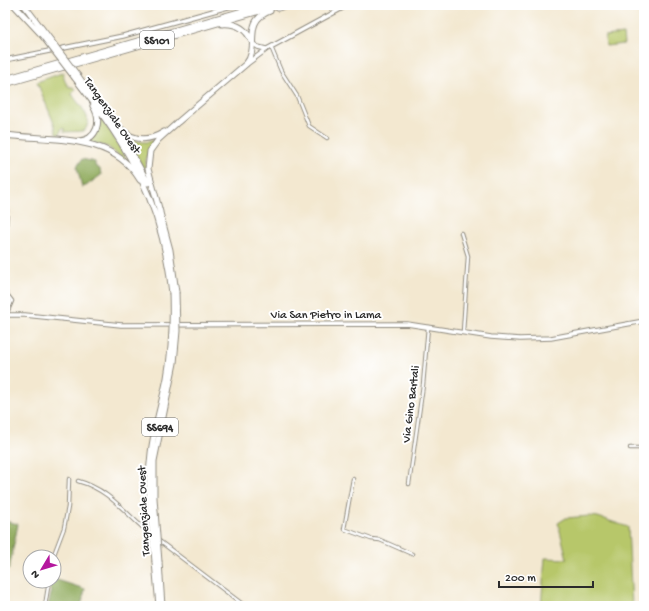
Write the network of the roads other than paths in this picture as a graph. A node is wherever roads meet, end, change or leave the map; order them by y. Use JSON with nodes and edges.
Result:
{"nodes":[{"id":1,"x":14,"y":5,"type":"edge"},
{"id":2,"x":19,"y":5,"type":"edge"},
{"id":3,"x":24,"y":5,"type":"edge"},
{"id":4,"x":235,"y":5,"type":"edge"},
{"id":5,"x":263,"y":5,"type":"edge"},
{"id":6,"x":281,"y":5,"type":"edge"},
{"id":7,"x":288,"y":5,"type":"edge"},
{"id":8,"x":348,"y":5,"type":"edge"},
{"id":9,"x":180,"y":34,"type":"junction"},
{"id":10,"x":44,"y":35,"type":"junction"},
{"id":11,"x":252,"y":43,"type":"junction"},
{"id":12,"x":269,"y":48,"type":"junction"},
{"id":13,"x":5,"y":60,"type":"edge"},
{"id":14,"x":241,"y":68,"type":"junction"},
{"id":15,"x":77,"y":77,"type":"junction"},
{"id":16,"x":5,"y":79,"type":"edge"},
{"id":17,"x":5,"y":85,"type":"edge"},
{"id":18,"x":94,"y":97,"type":"junction"},
{"id":19,"x":178,"y":122,"type":"junction"},
{"id":20,"x":5,"y":135,"type":"edge"},
{"id":21,"x":326,"y":138,"type":"dead end"},
{"id":22,"x":70,"y":141,"type":"junction"},
{"id":23,"x":7,"y":210,"type":"dead end"},
{"id":24,"x":160,"y":212,"type":"junction"},
{"id":25,"x":158,"y":221,"type":"junction"},
{"id":26,"x":461,"y":233,"type":"dead end"},
{"id":27,"x":5,"y":239,"type":"edge"},
{"id":28,"x":5,"y":292,"type":"edge"},
{"id":29,"x":174,"y":293,"type":"junction"},
{"id":30,"x":6,"y":315,"type":"edge"},
{"id":31,"x":644,"y":321,"type":"edge"},
{"id":32,"x":428,"y":326,"type":"junction"},
{"id":33,"x":464,"y":332,"type":"junction"},
{"id":34,"x":630,"y":448,"type":"dead end"},
{"id":35,"x":644,"y":448,"type":"edge"},
{"id":36,"x":69,"y":479,"type":"dead end"},
{"id":37,"x":353,"y":479,"type":"dead end"},
{"id":38,"x":78,"y":481,"type":"dead end"},
{"id":39,"x":409,"y":484,"type":"dead end"},
{"id":40,"x":56,"y":549,"type":"edge"},
{"id":41,"x":412,"y":554,"type":"dead end"},
{"id":42,"x":157,"y":562,"type":"junction"},
{"id":43,"x":48,"y":589,"type":"edge"},
{"id":44,"x":45,"y":606,"type":"edge"},
{"id":45,"x":159,"y":606,"type":"edge"},
{"id":46,"x":162,"y":606,"type":"edge"},
{"id":47,"x":245,"y":606,"type":"edge"}],
"edges":[{"from":1,"to":10,"type":"highway"},
{"from":2,"to":10,"type":"highway","name":"Tangenziale Ovest","number":"SS694"},
{"from":3,"to":10,"type":"highway","name":"Tangenziale Ovest","number":"SS694"},
{"from":4,"to":13,"type":"main road"},
{"from":5,"to":16,"type":"highway","number":"SS101"},
{"from":6,"to":9,"type":"highway","number":"SS101"},
{"from":7,"to":11,"type":"highway"},
{"from":8,"to":12,"type":"main road"},
{"from":9,"to":11,"type":"highway"},
{"from":9,"to":17,"type":"highway","number":"SS101"},
{"from":10,"to":15,"type":"highway","name":"Tangenziale Ovest","number":"SS694","bridge":true},
{"from":11,"to":12,"type":"main road"},
{"from":11,"to":14,"type":"highway"},
{"from":12,"to":14,"type":"main road"},
{"from":12,"to":21,"type":"street"},
{"from":14,"to":19,"type":"highway"},
{"from":15,"to":18,"type":"highway","name":"Tangenziale Ovest","number":"SS694"},
{"from":15,"to":22,"type":"highway"},
{"from":15,"to":25,"type":"highway","name":"Tangenziale Ovest","number":"SS694"},
{"from":18,"to":19,"type":"highway"},
{"from":18,"to":24,"type":"highway","name":"Tangenziale Ovest","number":"SS694"},
{"from":19,"to":24,"type":"highway"},
{"from":20,"to":22,"type":"highway"},
{"from":22,"to":25,"type":"highway"},
{"from":23,"to":27,"type":"street"},
{"from":24,"to":29,"type":"highway","name":"Tangenziale Ovest","number":"SS694"},
{"from":25,"to":29,"type":"highway","name":"Tangenziale Ovest","number":"SS694"},
{"from":26,"to":33,"type":"street"},
{"from":28,"to":30,"type":"street"},
{"from":29,"to":42,"type":"highway","name":"Tangenziale Ovest","number":"SS694","bridge":true},
{"from":30,"to":32,"type":"main road","name":"Via San Pietro in Lama"},
{"from":31,"to":33,"type":"main road","name":"Via San Pietro in Lama"},
{"from":32,"to":33,"type":"main road","name":"Via San Pietro in Lama"},
{"from":32,"to":39,"type":"street","name":"Via Gino Bartali"},
{"from":34,"to":35,"type":"street"},
{"from":36,"to":40,"type":"street"},
{"from":37,"to":41,"type":"street"},
{"from":38,"to":47,"type":"street"},
{"from":42,"to":45,"type":"highway","name":"Tangenziale Ovest","number":"SS694"},
{"from":42,"to":46,"type":"highway","name":"Tangenziale Ovest","number":"SS694"},
{"from":43,"to":44,"type":"street"}]}
